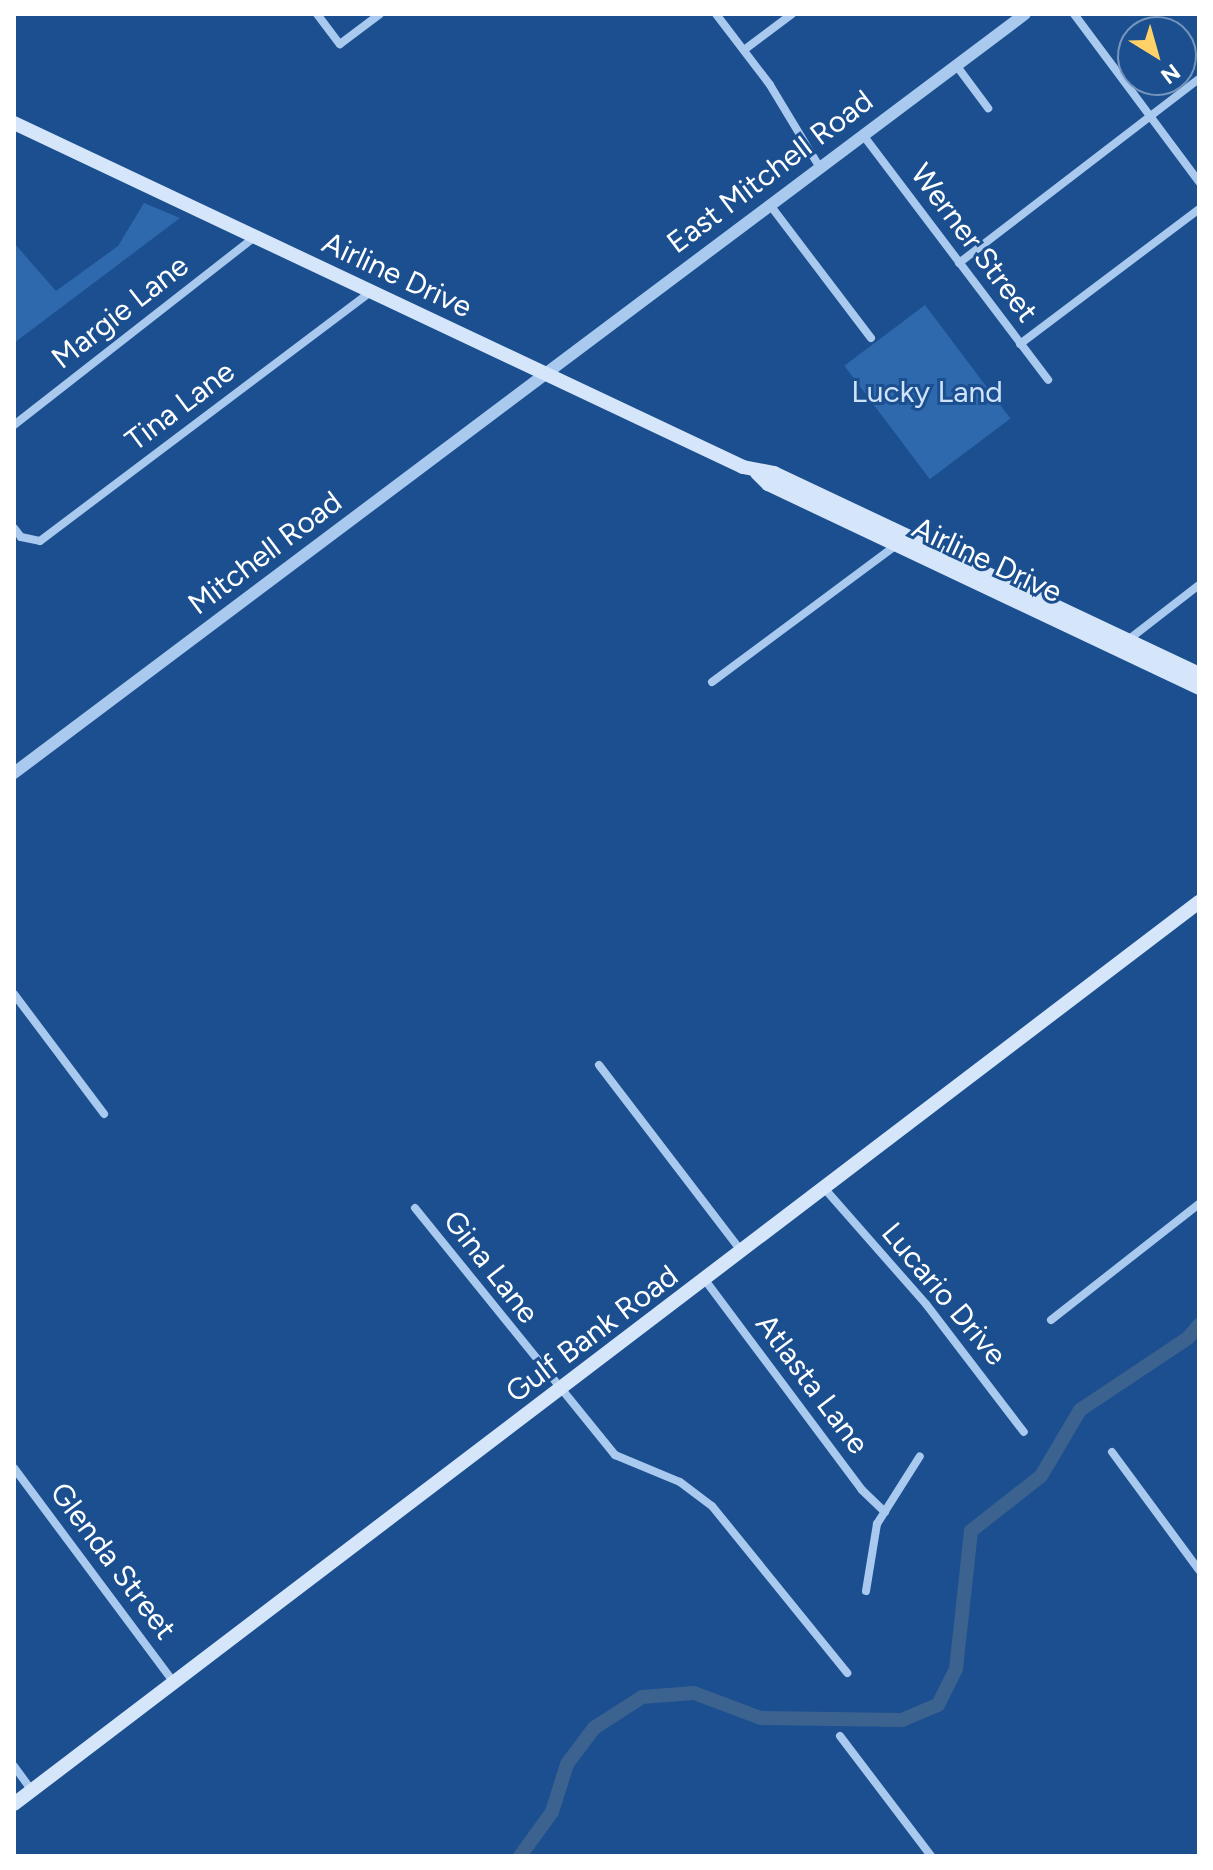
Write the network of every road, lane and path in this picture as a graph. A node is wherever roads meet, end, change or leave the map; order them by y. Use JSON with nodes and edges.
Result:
{"nodes":[{"id":1,"x":317,"y":14,"type":"edge"},
{"id":2,"x":380,"y":14,"type":"edge"},
{"id":3,"x":716,"y":14,"type":"edge"},
{"id":4,"x":792,"y":14,"type":"edge"},
{"id":5,"x":1025,"y":14,"type":"edge"},
{"id":6,"x":1074,"y":14,"type":"edge"},
{"id":7,"x":744,"y":50,"type":"junction"},
{"id":8,"x":956,"y":65,"type":"junction"},
{"id":9,"x":1199,"y":79,"type":"edge"},
{"id":10,"x":988,"y":108,"type":"dead end"},
{"id":11,"x":1151,"y":118,"type":"junction"},
{"id":12,"x":14,"y":123,"type":"edge"},
{"id":13,"x":863,"y":135,"type":"junction"},
{"id":14,"x":820,"y":168,"type":"junction"},
{"id":15,"x":1199,"y":182,"type":"edge"},
{"id":16,"x":770,"y":205,"type":"junction"},
{"id":17,"x":1199,"y":209,"type":"edge"},
{"id":18,"x":255,"y":237,"type":"junction"},
{"id":19,"x":959,"y":263,"type":"junction"},
{"id":20,"x":370,"y":292,"type":"junction"},
{"id":21,"x":871,"y":338,"type":"dead end"},
{"id":22,"x":1020,"y":344,"type":"junction"},
{"id":23,"x":547,"y":373,"type":"junction"},
{"id":24,"x":1048,"y":380,"type":"dead end"},
{"id":25,"x":14,"y":425,"type":"edge"},
{"id":26,"x":757,"y":473,"type":"junction"},
{"id":27,"x":890,"y":527,"type":"junction"},
{"id":28,"x":15,"y":530,"type":"edge"},
{"id":29,"x":895,"y":546,"type":"junction"},
{"id":30,"x":1199,"y":585,"type":"edge"},
{"id":31,"x":1128,"y":640,"type":"junction"},
{"id":32,"x":1199,"y":674,"type":"edge"},
{"id":33,"x":712,"y":682,"type":"dead end"},
{"id":34,"x":1199,"y":688,"type":"edge"},
{"id":35,"x":14,"y":773,"type":"edge"},
{"id":36,"x":1199,"y":902,"type":"edge"},
{"id":37,"x":14,"y":994,"type":"edge"},
{"id":38,"x":599,"y":1065,"type":"dead end"},
{"id":39,"x":104,"y":1114,"type":"dead end"},
{"id":40,"x":824,"y":1188,"type":"junction"},
{"id":41,"x":1199,"y":1204,"type":"edge"},
{"id":42,"x":415,"y":1208,"type":"dead end"},
{"id":43,"x":742,"y":1252,"type":"junction"},
{"id":44,"x":705,"y":1280,"type":"junction"},
{"id":45,"x":1051,"y":1320,"type":"dead end"},
{"id":46,"x":561,"y":1391,"type":"junction"},
{"id":47,"x":1024,"y":1432,"type":"dead end"},
{"id":48,"x":1112,"y":1452,"type":"dead end"},
{"id":49,"x":920,"y":1456,"type":"dead end"},
{"id":50,"x":14,"y":1468,"type":"edge"},
{"id":51,"x":885,"y":1512,"type":"junction"},
{"id":52,"x":1199,"y":1570,"type":"edge"},
{"id":53,"x":866,"y":1591,"type":"dead end"},
{"id":54,"x":847,"y":1673,"type":"dead end"},
{"id":55,"x":174,"y":1683,"type":"junction"},
{"id":56,"x":840,"y":1736,"type":"dead end"},
{"id":57,"x":14,"y":1766,"type":"edge"},
{"id":58,"x":32,"y":1791,"type":"junction"},
{"id":59,"x":14,"y":1804,"type":"edge"},
{"id":60,"x":931,"y":1856,"type":"edge"}],
"edges":[{"from":1,"to":2,"type":"street"},
{"from":3,"to":7,"type":"street"},
{"from":4,"to":7,"type":"street"},
{"from":5,"to":8,"type":"street","name":"East Mitchell Road"},
{"from":6,"to":11,"type":"street"},
{"from":7,"to":14,"type":"street"},
{"from":8,"to":10,"type":"street"},
{"from":8,"to":13,"type":"street","name":"East Mitchell Road"},
{"from":9,"to":11,"type":"street"},
{"from":11,"to":15,"type":"street"},
{"from":11,"to":19,"type":"street"},
{"from":12,"to":18,"type":"main road","name":"Airline Drive"},
{"from":13,"to":14,"type":"street","name":"East Mitchell Road"},
{"from":13,"to":19,"type":"street","name":"Werner Street"},
{"from":14,"to":16,"type":"street","name":"East Mitchell Road"},
{"from":16,"to":21,"type":"street"},
{"from":16,"to":23,"type":"street","name":"East Mitchell Road"},
{"from":17,"to":22,"type":"street"},
{"from":18,"to":20,"type":"main road","name":"Airline Drive"},
{"from":18,"to":25,"type":"street","name":"Margie Lane"},
{"from":19,"to":22,"type":"street","name":"Werner Street"},
{"from":20,"to":23,"type":"main road","name":"Airline Drive"},
{"from":20,"to":28,"type":"street","name":"Tina Lane"},
{"from":22,"to":24,"type":"street","name":"Werner Street"},
{"from":23,"to":26,"type":"main road","name":"Airline Drive"},
{"from":23,"to":35,"type":"street","name":"Mitchell Road"},
{"from":26,"to":27,"type":"main road","name":"Airline Drive"},
{"from":26,"to":29,"type":"main road","name":"Airline Drive"},
{"from":27,"to":29,"type":"main road"},
{"from":27,"to":31,"type":"main road","name":"Airline Drive"},
{"from":29,"to":33,"type":"street"},
{"from":29,"to":34,"type":"main road","name":"Airline Drive"},
{"from":30,"to":31,"type":"street"},
{"from":31,"to":32,"type":"main road","name":"Airline Drive"},
{"from":36,"to":40,"type":"main road","name":"Gulf Bank Road"},
{"from":37,"to":39,"type":"street"},
{"from":38,"to":43,"type":"street"},
{"from":40,"to":43,"type":"main road","name":"Gulf Bank Road"},
{"from":40,"to":47,"type":"street","name":"Lucario Drive"},
{"from":41,"to":45,"type":"street"},
{"from":42,"to":46,"type":"street","name":"Gina Lane"},
{"from":43,"to":44,"type":"main road","name":"Gulf Bank Road"},
{"from":44,"to":46,"type":"main road","name":"Gulf Bank Road"},
{"from":44,"to":51,"type":"street","name":"Atlasta Lane"},
{"from":46,"to":54,"type":"street","name":"Gina Lane"},
{"from":46,"to":55,"type":"main road","name":"Gulf Bank Road"},
{"from":48,"to":52,"type":"street"},
{"from":49,"to":51,"type":"street"},
{"from":50,"to":55,"type":"street","name":"Glenda Street"},
{"from":51,"to":53,"type":"street"},
{"from":55,"to":58,"type":"main road","name":"Gulf Bank Road"},
{"from":56,"to":60,"type":"street"},
{"from":57,"to":58,"type":"street"},
{"from":58,"to":59,"type":"main road","name":"Gulf Bank Road"}]}
